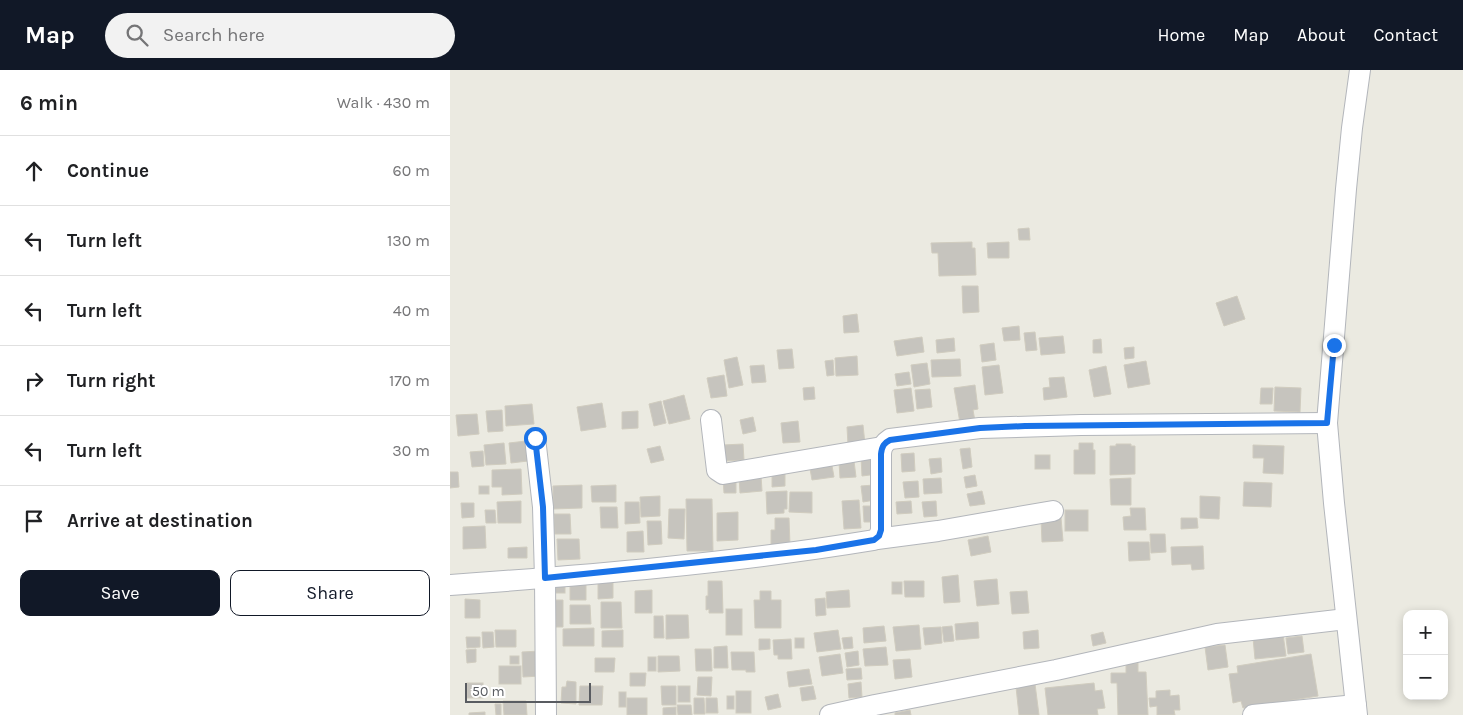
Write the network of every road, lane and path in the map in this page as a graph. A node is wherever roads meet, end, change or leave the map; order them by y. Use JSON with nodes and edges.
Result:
{"nodes":[{"id":1,"x":1360,"y":70,"type":"edge"},
{"id":2,"x":711,"y":420,"type":"dead end"},
{"id":3,"x":1327,"y":423,"type":"junction"},
{"id":4,"x":535,"y":438,"type":"dead end"},
{"id":5,"x":882,"y":447,"type":"junction"},
{"id":6,"x":1053,"y":511,"type":"dead end"},
{"id":7,"x":877,"y":538,"type":"junction"},
{"id":8,"x":545,"y":578,"type":"junction"},
{"id":9,"x":450,"y":586,"type":"edge"},
{"id":10,"x":1346,"y":619,"type":"junction"},
{"id":11,"x":1357,"y":710,"type":"edge"},
{"id":12,"x":546,"y":715,"type":"edge"},
{"id":13,"x":830,"y":715,"type":"edge"},
{"id":14,"x":1253,"y":715,"type":"edge"}],
"edges":[{"from":1,"to":3,"type":"street"},
{"from":2,"to":5,"type":"street"},
{"from":3,"to":5,"type":"street"},
{"from":3,"to":10,"type":"street"},
{"from":4,"to":8,"type":"street"},
{"from":5,"to":7,"type":"street"},
{"from":6,"to":7,"type":"street"},
{"from":7,"to":8,"type":"street"},
{"from":8,"to":9,"type":"street"},
{"from":8,"to":12,"type":"street"},
{"from":10,"to":11,"type":"street"},
{"from":10,"to":13,"type":"street"},
{"from":11,"to":14,"type":"street"}]}
